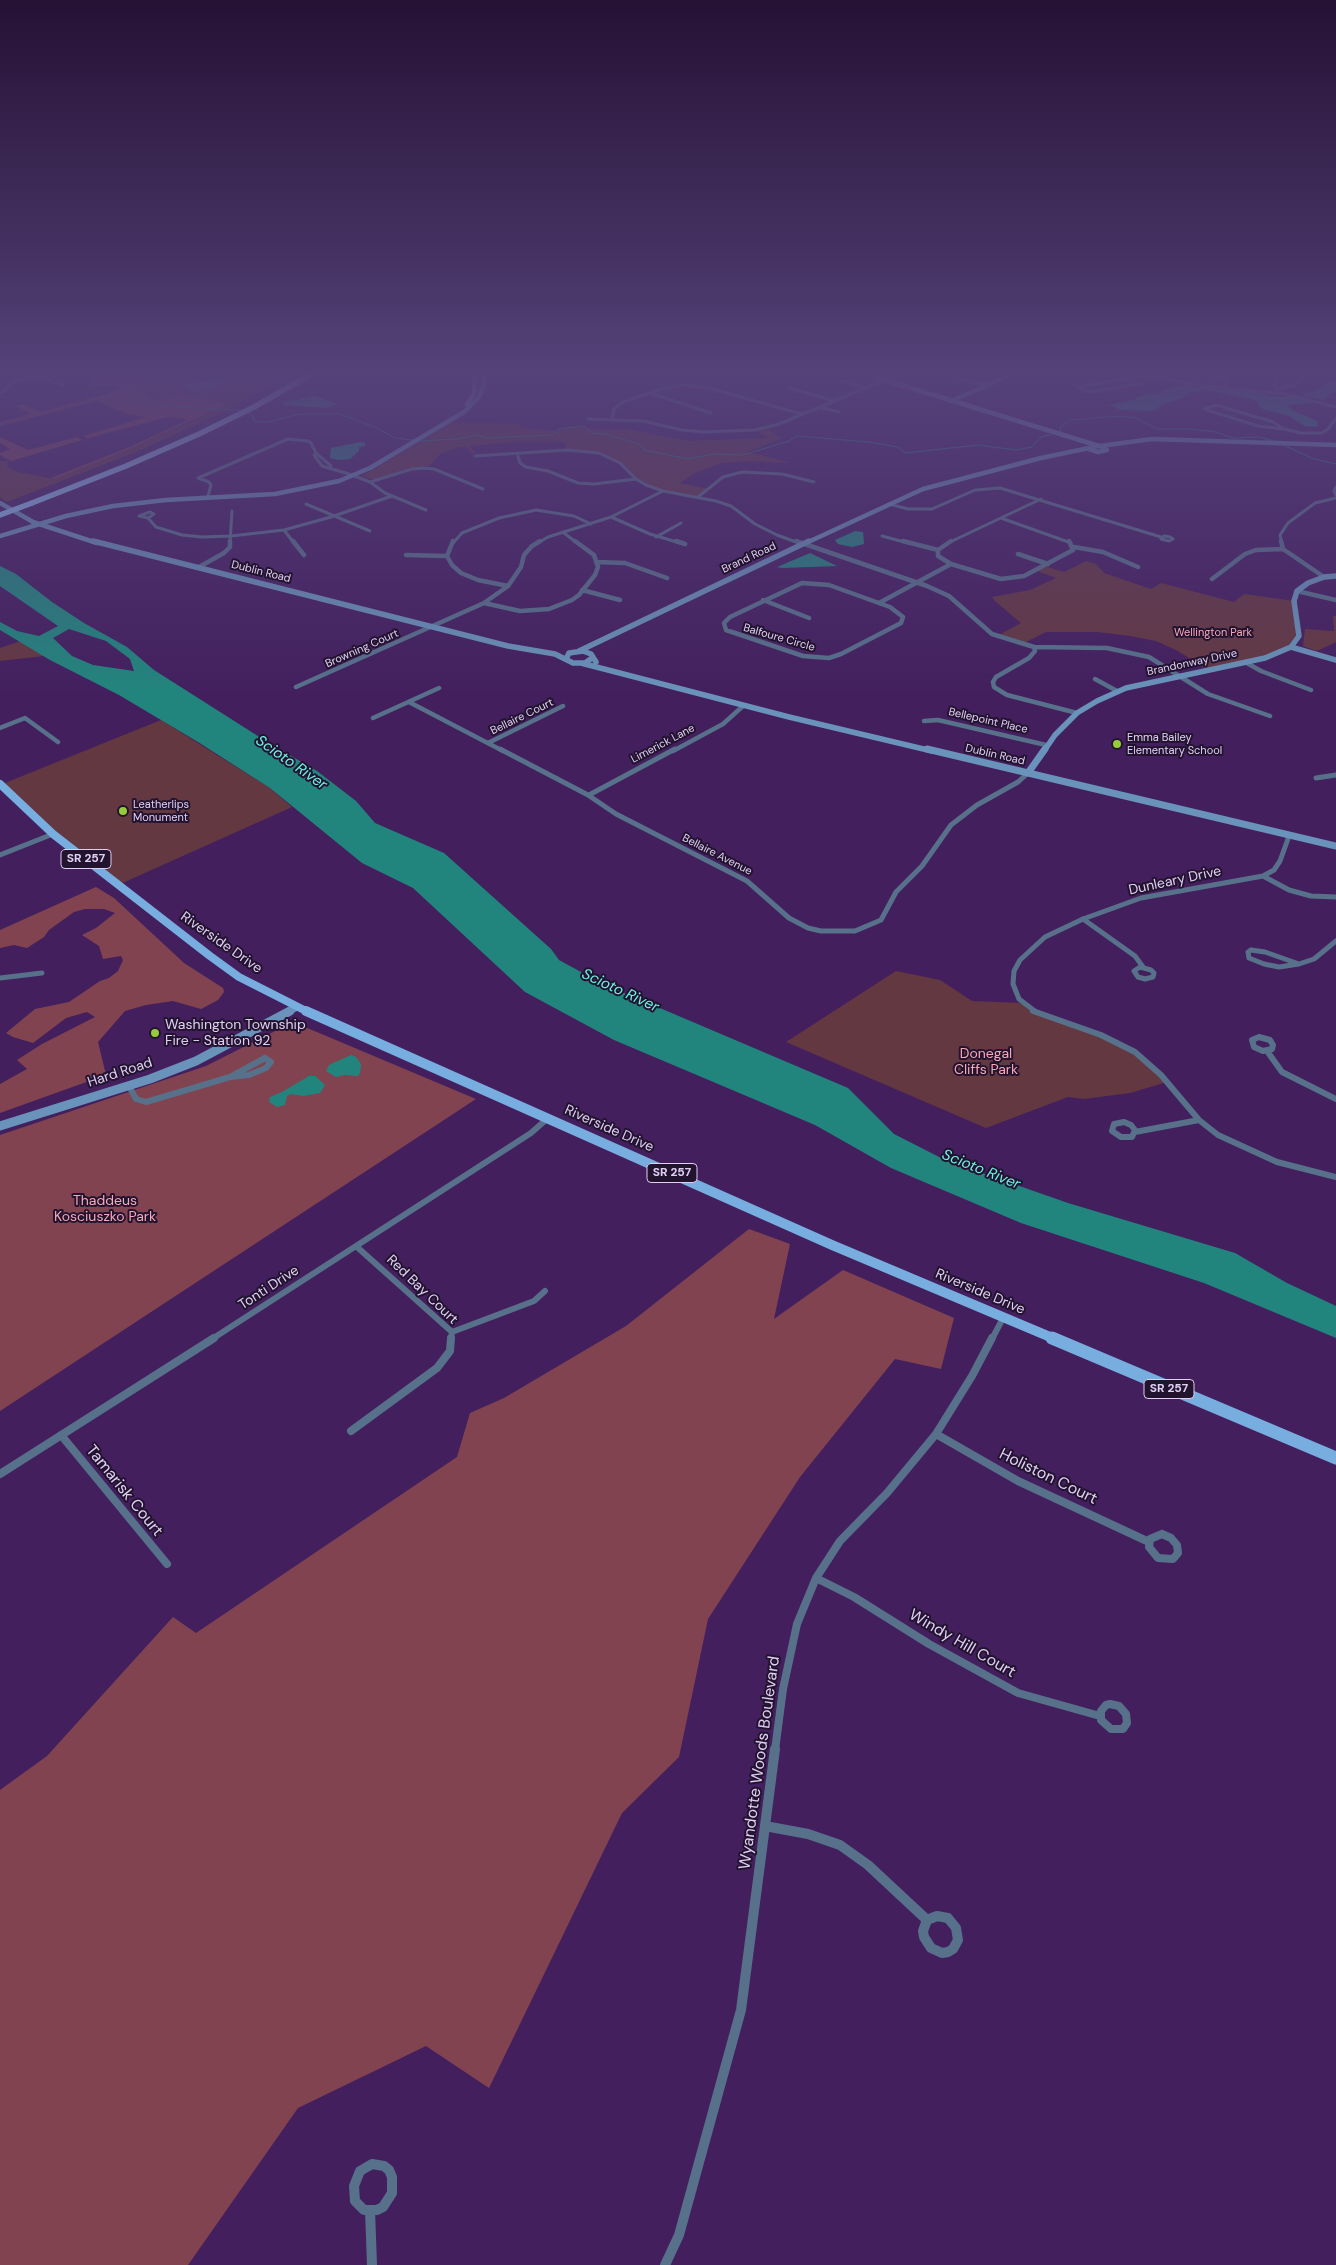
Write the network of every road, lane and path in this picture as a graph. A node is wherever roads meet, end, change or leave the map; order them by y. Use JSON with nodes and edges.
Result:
{"nodes":[{"id":1,"x":67,"y":482,"type":"edge"},
{"id":2,"x":86,"y":482,"type":"edge"},
{"id":3,"x":208,"y":482,"type":"edge"},
{"id":4,"x":327,"y":482,"type":"edge"},
{"id":5,"x":332,"y":482,"type":"edge"},
{"id":6,"x":370,"y":482,"type":"edge"},
{"id":7,"x":465,"y":482,"type":"edge"},
{"id":8,"x":575,"y":482,"type":"edge"},
{"id":9,"x":613,"y":482,"type":"edge"},
{"id":10,"x":640,"y":482,"type":"edge"},
{"id":11,"x":717,"y":482,"type":"edge"},
{"id":12,"x":947,"y":482,"type":"edge"},
{"id":13,"x":1336,"y":488,"type":"edge"},
{"id":14,"x":483,"y":489,"type":"dead end"},
{"id":15,"x":663,"y":491,"type":"junction"},
{"id":16,"x":208,"y":496,"type":"junction"},
{"id":17,"x":392,"y":496,"type":"junction"},
{"id":18,"x":698,"y":497,"type":"junction"},
{"id":19,"x":1336,"y":497,"type":"edge"},
{"id":20,"x":1041,"y":499,"type":"junction"},
{"id":21,"x":0,"y":503,"type":"edge"},
{"id":22,"x":306,"y":504,"type":"dead end"},
{"id":23,"x":890,"y":504,"type":"junction"},
{"id":24,"x":0,"y":508,"type":"edge"},
{"id":25,"x":426,"y":510,"type":"dead end"},
{"id":26,"x":232,"y":511,"type":"dead end"},
{"id":27,"x":0,"y":515,"type":"edge"},
{"id":28,"x":335,"y":516,"type":"junction"},
{"id":29,"x":611,"y":517,"type":"junction"},
{"id":30,"x":148,"y":518,"type":"dead end"},
{"id":31,"x":1001,"y":518,"type":"junction"},
{"id":32,"x":36,"y":523,"type":"junction"},
{"id":33,"x":681,"y":523,"type":"dead end"},
{"id":34,"x":592,"y":524,"type":"junction"},
{"id":35,"x":11,"y":530,"type":"junction"},
{"id":36,"x":284,"y":530,"type":"junction"},
{"id":37,"x":370,"y":531,"type":"dead end"},
{"id":38,"x":0,"y":532,"type":"edge"},
{"id":39,"x":564,"y":533,"type":"junction"},
{"id":40,"x":0,"y":536,"type":"edge"},
{"id":41,"x":231,"y":536,"type":"junction"},
{"id":42,"x":882,"y":536,"type":"dead end"},
{"id":43,"x":1161,"y":536,"type":"dead end"},
{"id":44,"x":656,"y":537,"type":"junction"},
{"id":45,"x":686,"y":544,"type":"dead end"},
{"id":46,"x":803,"y":544,"type":"junction"},
{"id":47,"x":1074,"y":548,"type":"junction"},
{"id":48,"x":1283,"y":549,"type":"junction"},
{"id":49,"x":938,"y":550,"type":"junction"},
{"id":50,"x":1018,"y":554,"type":"dead end"},
{"id":51,"x":304,"y":555,"type":"dead end"},
{"id":52,"x":406,"y":555,"type":"dead end"},
{"id":53,"x":447,"y":556,"type":"junction"},
{"id":54,"x":596,"y":562,"type":"junction"},
{"id":55,"x":951,"y":564,"type":"junction"},
{"id":56,"x":1048,"y":564,"type":"junction"},
{"id":57,"x":199,"y":567,"type":"junction"},
{"id":58,"x":1138,"y":567,"type":"dead end"},
{"id":59,"x":1336,"y":576,"type":"edge"},
{"id":60,"x":1324,"y":577,"type":"junction"},
{"id":61,"x":668,"y":578,"type":"dead end"},
{"id":62,"x":1212,"y":579,"type":"dead end"},
{"id":63,"x":917,"y":582,"type":"junction"},
{"id":64,"x":508,"y":586,"type":"junction"},
{"id":65,"x":582,"y":590,"type":"junction"},
{"id":66,"x":1297,"y":590,"type":"junction"},
{"id":67,"x":620,"y":600,"type":"dead end"},
{"id":68,"x":763,"y":600,"type":"junction"},
{"id":69,"x":1336,"y":600,"type":"edge"},
{"id":70,"x":484,"y":603,"type":"junction"},
{"id":71,"x":879,"y":603,"type":"junction"},
{"id":72,"x":809,"y":618,"type":"dead end"},
{"id":73,"x":435,"y":626,"type":"junction"},
{"id":74,"x":614,"y":633,"type":"junction"},
{"id":75,"x":1291,"y":646,"type":"junction"},
{"id":76,"x":1034,"y":647,"type":"junction"},
{"id":77,"x":522,"y":648,"type":"junction"},
{"id":78,"x":576,"y":651,"type":"junction"},
{"id":79,"x":592,"y":657,"type":"junction"},
{"id":80,"x":566,"y":659,"type":"junction"},
{"id":81,"x":1336,"y":660,"type":"edge"},
{"id":82,"x":1245,"y":662,"type":"junction"},
{"id":83,"x":581,"y":663,"type":"junction"},
{"id":84,"x":1178,"y":675,"type":"junction"},
{"id":85,"x":1095,"y":679,"type":"dead end"},
{"id":86,"x":650,"y":682,"type":"junction"},
{"id":87,"x":296,"y":687,"type":"dead end"},
{"id":88,"x":439,"y":688,"type":"dead end"},
{"id":89,"x":1311,"y":690,"type":"dead end"},
{"id":90,"x":1117,"y":691,"type":"junction"},
{"id":91,"x":409,"y":702,"type":"junction"},
{"id":92,"x":563,"y":706,"type":"dead end"},
{"id":93,"x":743,"y":706,"type":"junction"},
{"id":94,"x":1077,"y":713,"type":"junction"},
{"id":95,"x":1270,"y":716,"type":"dead end"},
{"id":96,"x":373,"y":718,"type":"dead end"},
{"id":97,"x":924,"y":721,"type":"dead end"},
{"id":98,"x":0,"y":728,"type":"edge"},
{"id":99,"x":58,"y":742,"type":"dead end"},
{"id":100,"x":488,"y":743,"type":"junction"},
{"id":101,"x":1046,"y":745,"type":"junction"},
{"id":102,"x":1028,"y":773,"type":"junction"},
{"id":103,"x":1336,"y":775,"type":"edge"},
{"id":104,"x":1316,"y":778,"type":"dead end"},
{"id":105,"x":0,"y":784,"type":"edge"},
{"id":106,"x":589,"y":795,"type":"junction"},
{"id":107,"x":53,"y":834,"type":"junction"},
{"id":108,"x":1289,"y":836,"type":"junction"},
{"id":109,"x":1336,"y":846,"type":"edge"},
{"id":110,"x":0,"y":855,"type":"edge"},
{"id":111,"x":1262,"y":876,"type":"junction"},
{"id":112,"x":1336,"y":897,"type":"edge"},
{"id":113,"x":1083,"y":918,"type":"junction"},
{"id":114,"x":1336,"y":941,"type":"edge"},
{"id":115,"x":1299,"y":964,"type":"junction"},
{"id":116,"x":1143,"y":967,"type":"dead end"},
{"id":117,"x":42,"y":973,"type":"dead end"},
{"id":118,"x":0,"y":978,"type":"edge"},
{"id":119,"x":298,"y":1006,"type":"junction"},
{"id":120,"x":1267,"y":1051,"type":"dead end"},
{"id":121,"x":230,"y":1076,"type":"junction"},
{"id":122,"x":129,"y":1086,"type":"junction"},
{"id":123,"x":1336,"y":1099,"type":"edge"},
{"id":124,"x":548,"y":1118,"type":"junction"},
{"id":125,"x":1199,"y":1120,"type":"junction"},
{"id":126,"x":0,"y":1126,"type":"edge"},
{"id":127,"x":1136,"y":1132,"type":"dead end"},
{"id":128,"x":1336,"y":1177,"type":"edge"},
{"id":129,"x":357,"y":1247,"type":"junction"},
{"id":130,"x":544,"y":1291,"type":"dead end"},
{"id":131,"x":1003,"y":1318,"type":"junction"},
{"id":132,"x":452,"y":1332,"type":"junction"},
{"id":133,"x":351,"y":1431,"type":"dead end"},
{"id":134,"x":936,"y":1434,"type":"junction"},
{"id":135,"x":61,"y":1435,"type":"junction"},
{"id":136,"x":1336,"y":1458,"type":"edge"},
{"id":137,"x":0,"y":1474,"type":"edge"},
{"id":138,"x":1149,"y":1542,"type":"dead end"},
{"id":139,"x":166,"y":1564,"type":"dead end"},
{"id":140,"x":816,"y":1578,"type":"junction"},
{"id":141,"x":1100,"y":1716,"type":"dead end"},
{"id":142,"x":765,"y":1826,"type":"junction"},
{"id":143,"x":927,"y":1920,"type":"dead end"},
{"id":144,"x":370,"y":2210,"type":"junction"},
{"id":145,"x":372,"y":2265,"type":"edge"},
{"id":146,"x":665,"y":2265,"type":"edge"}],
"edges":[{"from":1,"to":24,"type":"highway"},
{"from":2,"to":27,"type":"highway","bridge":true},
{"from":3,"to":16,"type":"street"},
{"from":4,"to":16,"type":"main road"},
{"from":5,"to":32,"type":"main road"},
{"from":6,"to":17,"type":"street"},
{"from":7,"to":14,"type":"street"},
{"from":8,"to":9,"type":"street"},
{"from":10,"to":15,"type":"street"},
{"from":11,"to":18,"type":"street"},
{"from":12,"to":23,"type":"main road","name":"Brand Road"},
{"from":13,"to":19,"type":"street"},
{"from":15,"to":18,"type":"street"},
{"from":15,"to":29,"type":"street"},
{"from":16,"to":32,"type":"main road"},
{"from":17,"to":25,"type":"street"},
{"from":17,"to":28,"type":"street"},
{"from":18,"to":46,"type":"street"},
{"from":19,"to":48,"type":"street"},
{"from":20,"to":23,"type":"street"},
{"from":20,"to":31,"type":"street"},
{"from":20,"to":43,"type":"street"},
{"from":21,"to":32,"type":"main road","name":"Dublin Road"},
{"from":22,"to":28,"type":"street"},
{"from":23,"to":46,"type":"main road","name":"Brand Road"},
{"from":26,"to":41,"type":"street"},
{"from":28,"to":36,"type":"street"},
{"from":28,"to":37,"type":"street"},
{"from":29,"to":34,"type":"street"},
{"from":29,"to":44,"type":"street"},
{"from":30,"to":41,"type":"street"},
{"from":31,"to":47,"type":"street"},
{"from":31,"to":49,"type":"street"},
{"from":32,"to":35,"type":"main road"},
{"from":32,"to":57,"type":"main road","name":"Dublin Road"},
{"from":33,"to":44,"type":"street"},
{"from":34,"to":39,"type":"street"},
{"from":34,"to":53,"type":"street"},
{"from":35,"to":38,"type":"main road"},
{"from":35,"to":40,"type":"main road"},
{"from":36,"to":41,"type":"street"},
{"from":36,"to":51,"type":"street"},
{"from":39,"to":54,"type":"street"},
{"from":39,"to":64,"type":"street"},
{"from":41,"to":57,"type":"street"},
{"from":42,"to":49,"type":"street"},
{"from":44,"to":45,"type":"street"},
{"from":46,"to":63,"type":"street"},
{"from":46,"to":74,"type":"main road","name":"Brand Road"},
{"from":47,"to":56,"type":"street"},
{"from":47,"to":58,"type":"street"},
{"from":48,"to":60,"type":"street"},
{"from":48,"to":62,"type":"street"},
{"from":49,"to":55,"type":"street"},
{"from":50,"to":56,"type":"street"},
{"from":52,"to":53,"type":"street"},
{"from":53,"to":64,"type":"street"},
{"from":54,"to":61,"type":"street"},
{"from":54,"to":65,"type":"street"},
{"from":55,"to":56,"type":"street"},
{"from":55,"to":63,"type":"street"},
{"from":57,"to":73,"type":"main road","name":"Dublin Road"},
{"from":59,"to":60,"type":"main road"},
{"from":60,"to":66,"type":"main road"},
{"from":63,"to":71,"type":"street"},
{"from":63,"to":76,"type":"street"},
{"from":64,"to":70,"type":"street","name":"Browning Court"},
{"from":65,"to":67,"type":"street"},
{"from":65,"to":70,"type":"street"},
{"from":66,"to":69,"type":"street"},
{"from":66,"to":75,"type":"main road"},
{"from":68,"to":71,"type":"street","name":"Balfoure Circle"},
{"from":68,"to":71,"type":"street","name":"Balfoure Circle"},
{"from":68,"to":72,"type":"street"},
{"from":70,"to":73,"type":"street","name":"Browning Court"},
{"from":73,"to":77,"type":"main road","name":"Dublin Road"},
{"from":73,"to":87,"type":"street","name":"Browning Court"},
{"from":74,"to":78,"type":"main road","name":"Brand Road"},
{"from":74,"to":79,"type":"main road","name":"Brand Road"},
{"from":75,"to":81,"type":"main road"},
{"from":75,"to":82,"type":"main road","name":"Brandonway Drive"},
{"from":76,"to":84,"type":"street"},
{"from":76,"to":94,"type":"street"},
{"from":77,"to":78,"type":"main road","name":"Dublin Road"},
{"from":77,"to":80,"type":"main road","name":"Dublin Road"},
{"from":78,"to":79,"type":"main road","name":"Dublin Road"},
{"from":78,"to":80,"type":"main road"},
{"from":79,"to":83,"type":"main road"},
{"from":79,"to":86,"type":"main road","name":"Dublin Road"},
{"from":80,"to":83,"type":"main road","name":"Dublin Road"},
{"from":82,"to":84,"type":"main road","name":"Brandonway Drive"},
{"from":82,"to":89,"type":"street"},
{"from":83,"to":86,"type":"main road","name":"Dublin Road"},
{"from":84,"to":90,"type":"main road","name":"Brandonway Drive"},
{"from":84,"to":95,"type":"street"},
{"from":85,"to":90,"type":"street"},
{"from":86,"to":93,"type":"main road","name":"Dublin Road"},
{"from":88,"to":91,"type":"street"},
{"from":90,"to":94,"type":"main road","name":"Brandonway Drive"},
{"from":91,"to":96,"type":"street"},
{"from":91,"to":100,"type":"street","name":"Bellaire Avenue"},
{"from":92,"to":100,"type":"street","name":"Bellaire Court"},
{"from":93,"to":102,"type":"main road","name":"Dublin Road"},
{"from":93,"to":106,"type":"street","name":"Limerick Lane"},
{"from":94,"to":101,"type":"main road","name":"Brandonway Drive"},
{"from":97,"to":101,"type":"street","name":"Bellepoint Place"},
{"from":98,"to":99,"type":"street"},
{"from":100,"to":106,"type":"street","name":"Bellaire Avenue"},
{"from":101,"to":102,"type":"main road","name":"Brandonway Drive"},
{"from":102,"to":106,"type":"street","name":"Bellaire Avenue"},
{"from":102,"to":108,"type":"main road","name":"Dublin Road"},
{"from":103,"to":104,"type":"street"},
{"from":105,"to":107,"type":"main road","name":"Riverside Drive","number":"SR 257"},
{"from":107,"to":110,"type":"street"},
{"from":107,"to":119,"type":"main road","name":"Riverside Drive","number":"SR 257"},
{"from":108,"to":109,"type":"main road","name":"Dublin Road"},
{"from":108,"to":111,"type":"street"},
{"from":111,"to":112,"type":"street"},
{"from":111,"to":113,"type":"street","name":"Dunleary Drive"},
{"from":113,"to":116,"type":"street"},
{"from":113,"to":125,"type":"street","name":"Dunleary Drive"},
{"from":114,"to":115,"type":"street"},
{"from":115,"to":115,"type":"street"},
{"from":117,"to":118,"type":"street"},
{"from":119,"to":122,"type":"main road","name":"Hard Road"},
{"from":119,"to":124,"type":"main road","name":"Riverside Drive","number":"SR 257"},
{"from":120,"to":123,"type":"street"},
{"from":121,"to":121,"type":"street"},
{"from":121,"to":122,"type":"street"},
{"from":122,"to":126,"type":"main road","name":"Hard Road"},
{"from":124,"to":129,"type":"street","name":"Tonti Drive"},
{"from":124,"to":131,"type":"main road","name":"Riverside Drive","number":"SR 257"},
{"from":125,"to":127,"type":"street"},
{"from":125,"to":128,"type":"street"},
{"from":129,"to":132,"type":"street","name":"Red Bay Court"},
{"from":129,"to":135,"type":"street","name":"Tonti Drive"},
{"from":130,"to":132,"type":"street"},
{"from":131,"to":134,"type":"street","name":"Wyandotte Woods Boulevard"},
{"from":131,"to":136,"type":"main road","name":"Riverside Drive","number":"SR 257"},
{"from":132,"to":133,"type":"street","name":"Red Bay Court"},
{"from":134,"to":138,"type":"street","name":"Holiston Court"},
{"from":134,"to":140,"type":"street","name":"Wyandotte Woods Boulevard"},
{"from":135,"to":137,"type":"street","name":"Tonti Drive"},
{"from":135,"to":139,"type":"street","name":"Tamarisk Court"},
{"from":140,"to":141,"type":"street","name":"Windy Hill Court"},
{"from":140,"to":142,"type":"street","name":"Wyandotte Woods Boulevard"},
{"from":142,"to":143,"type":"street"},
{"from":142,"to":146,"type":"street","name":"Wyandotte Woods Boulevard"},
{"from":144,"to":144,"type":"street"},
{"from":144,"to":145,"type":"street"}]}
